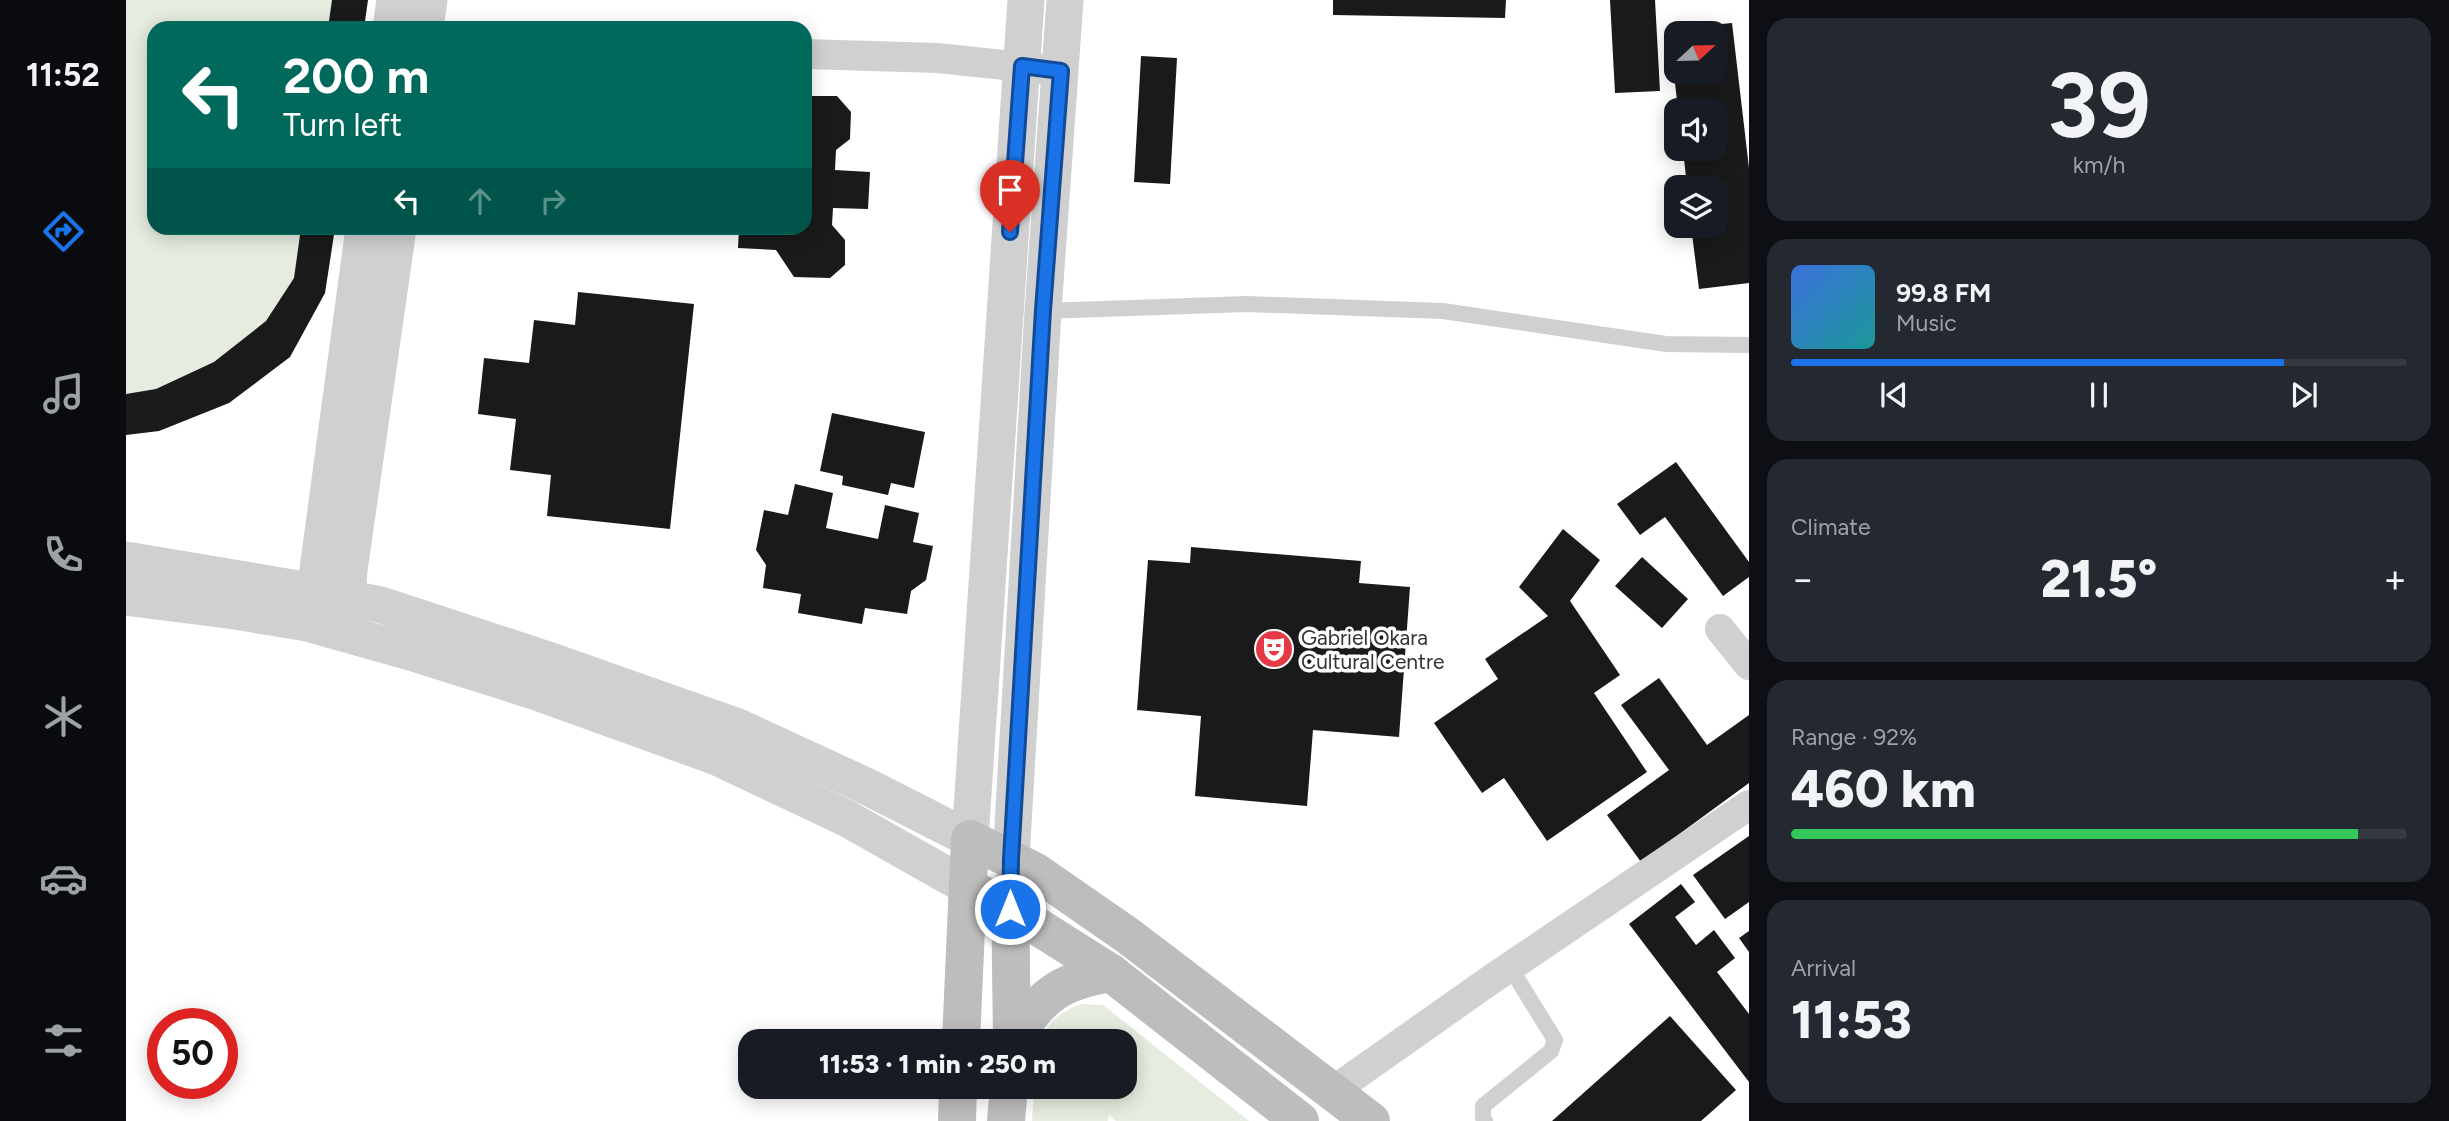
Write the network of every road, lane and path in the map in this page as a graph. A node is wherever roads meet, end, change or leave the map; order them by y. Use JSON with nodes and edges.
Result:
{"nodes":[{"id":1,"x":395,"y":0,"type":"edge"},
{"id":2,"x":429,"y":0,"type":"edge"},
{"id":3,"x":1026,"y":0,"type":"edge"},
{"id":4,"x":1065,"y":0,"type":"edge"},
{"id":5,"x":392,"y":21,"type":"edge"},
{"id":6,"x":426,"y":21,"type":"edge"},
{"id":7,"x":812,"y":54,"type":"edge"},
{"id":8,"x":1022,"y":66,"type":"junction"},
{"id":9,"x":1061,"y":71,"type":"junction"},
{"id":10,"x":362,"y":235,"type":"edge"},
{"id":11,"x":397,"y":235,"type":"edge"},
{"id":12,"x":1043,"y":310,"type":"junction"},
{"id":13,"x":1749,"y":345,"type":"edge"},
{"id":14,"x":126,"y":560,"type":"edge"},
{"id":15,"x":126,"y":597,"type":"edge"},
{"id":16,"x":323,"y":604,"type":"junction"},
{"id":17,"x":1720,"y":629,"type":"dead end"},
{"id":18,"x":1749,"y":665,"type":"edge"},
{"id":19,"x":1749,"y":805,"type":"edge"},
{"id":20,"x":970,"y":839,"type":"junction"},
{"id":21,"x":1011,"y":859,"type":"junction"},
{"id":22,"x":968,"y":887,"type":"junction"},
{"id":23,"x":1010,"y":909,"type":"junction"},
{"id":24,"x":1510,"y":967,"type":"junction"},
{"id":25,"x":1111,"y":973,"type":"junction"},
{"id":26,"x":962,"y":1029,"type":"edge"},
{"id":27,"x":1012,"y":1029,"type":"edge"},
{"id":28,"x":1020,"y":1029,"type":"edge"},
{"id":29,"x":1333,"y":1091,"type":"junction"},
{"id":30,"x":958,"y":1099,"type":"edge"},
{"id":31,"x":1008,"y":1099,"type":"edge"},
{"id":32,"x":957,"y":1121,"type":"edge"},
{"id":33,"x":1006,"y":1121,"type":"edge"},
{"id":34,"x":1300,"y":1121,"type":"edge"},
{"id":35,"x":1371,"y":1121,"type":"edge"},
{"id":36,"x":1485,"y":1121,"type":"edge"}],
"edges":[{"from":1,"to":5,"type":"street"},
{"from":2,"to":6,"type":"street"},
{"from":3,"to":8,"type":"street"},
{"from":4,"to":9,"type":"street"},
{"from":7,"to":8,"type":"street"},
{"from":8,"to":9,"type":"street"},
{"from":8,"to":20,"type":"street"},
{"from":9,"to":12,"type":"street"},
{"from":10,"to":16,"type":"street"},
{"from":11,"to":16,"type":"street"},
{"from":12,"to":13,"type":"lane"},
{"from":12,"to":21,"type":"street"},
{"from":14,"to":16,"type":"street"},
{"from":15,"to":16,"type":"street"},
{"from":16,"to":20,"type":"street"},
{"from":16,"to":22,"type":"street"},
{"from":17,"to":18,"type":"street"},
{"from":19,"to":24,"type":"street"},
{"from":20,"to":21,"type":"main road"},
{"from":20,"to":22,"type":"main road"},
{"from":21,"to":23,"type":"main road"},
{"from":21,"to":29,"type":"main road"},
{"from":22,"to":23,"type":"main road"},
{"from":22,"to":26,"type":"main road"},
{"from":23,"to":25,"type":"main road"},
{"from":23,"to":27,"type":"main road"},
{"from":24,"to":29,"type":"street"},
{"from":24,"to":36,"type":"lane"},
{"from":25,"to":28,"type":"main road"},
{"from":25,"to":34,"type":"main road"},
{"from":29,"to":35,"type":"main road"},
{"from":30,"to":32,"type":"main road"},
{"from":31,"to":33,"type":"main road"}]}
